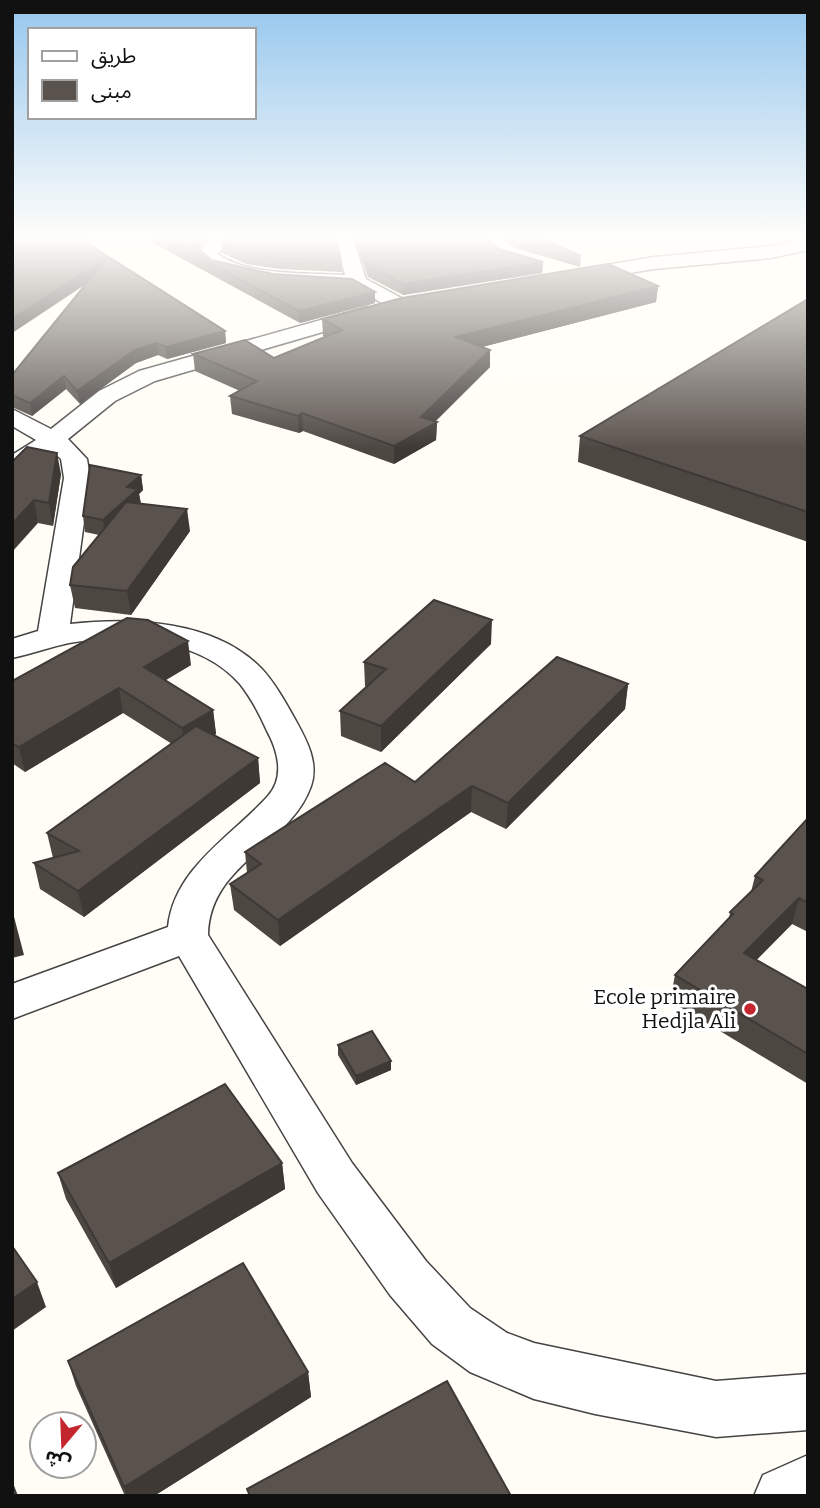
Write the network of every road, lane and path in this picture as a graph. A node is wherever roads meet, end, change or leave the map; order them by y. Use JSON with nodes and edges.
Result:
{"nodes":[{"id":1,"x":387,"y":308,"type":"edge"},
{"id":2,"x":12,"y":416,"type":"edge"},
{"id":3,"x":51,"y":441,"type":"junction"},
{"id":4,"x":12,"y":467,"type":"edge"},
{"id":5,"x":53,"y":636,"type":"junction"},
{"id":6,"x":12,"y":649,"type":"edge"},
{"id":7,"x":188,"y":936,"type":"junction"},
{"id":8,"x":12,"y":1002,"type":"edge"},
{"id":9,"x":808,"y":1402,"type":"edge"},
{"id":10,"x":808,"y":1484,"type":"edge"},
{"id":11,"x":784,"y":1496,"type":"edge"}],
"edges":[{"from":1,"to":3,"type":"street"},
{"from":2,"to":3,"type":"street"},
{"from":3,"to":4,"type":"street"},
{"from":3,"to":5,"type":"street"},
{"from":5,"to":6,"type":"street"},
{"from":5,"to":7,"type":"street"},
{"from":7,"to":8,"type":"street"},
{"from":7,"to":9,"type":"street"},
{"from":10,"to":11,"type":"street"}]}
